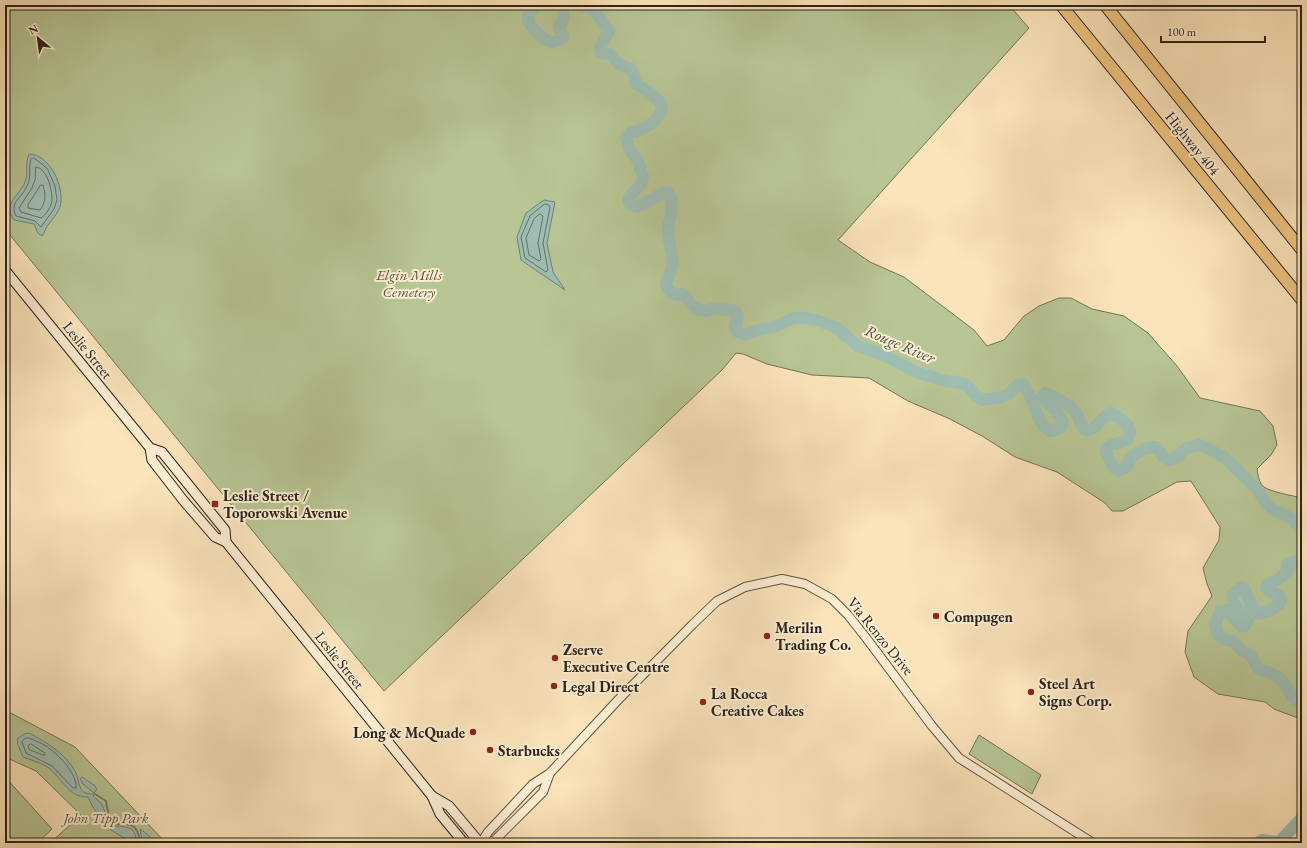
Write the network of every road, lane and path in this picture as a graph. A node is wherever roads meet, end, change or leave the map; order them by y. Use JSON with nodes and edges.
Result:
{"nodes":[{"id":1,"x":1061,"y":5,"type":"edge"},
{"id":2,"x":1105,"y":5,"type":"edge"},
{"id":3,"x":1302,"y":250,"type":"edge"},
{"id":4,"x":5,"y":270,"type":"edge"},
{"id":5,"x":1302,"y":300,"type":"edge"},
{"id":6,"x":150,"y":448,"type":"junction"},
{"id":7,"x":226,"y":542,"type":"junction"},
{"id":8,"x":550,"y":773,"type":"junction"},
{"id":9,"x":432,"y":796,"type":"junction"},
{"id":10,"x":464,"y":843,"type":"edge"},
{"id":11,"x":482,"y":843,"type":"edge"},
{"id":12,"x":1093,"y":843,"type":"edge"}],
"edges":[{"from":1,"to":5,"type":"highway","name":"Highway 404"},
{"from":2,"to":3,"type":"highway","name":"Highway 404"},
{"from":4,"to":6,"type":"main road","name":"Leslie Street"},
{"from":6,"to":7,"type":"main road","name":"Leslie Street"},
{"from":6,"to":7,"type":"main road","name":"Leslie Street"},
{"from":7,"to":9,"type":"main road","name":"Leslie Street"},
{"from":8,"to":11,"type":"street","name":"Via Renzo Drive"},
{"from":8,"to":11,"type":"street","name":"Via Renzo Drive"},
{"from":8,"to":12,"type":"street","name":"Via Renzo Drive"},
{"from":9,"to":10,"type":"main road","name":"Leslie Street"},
{"from":9,"to":11,"type":"main road","name":"Leslie Street"}]}
